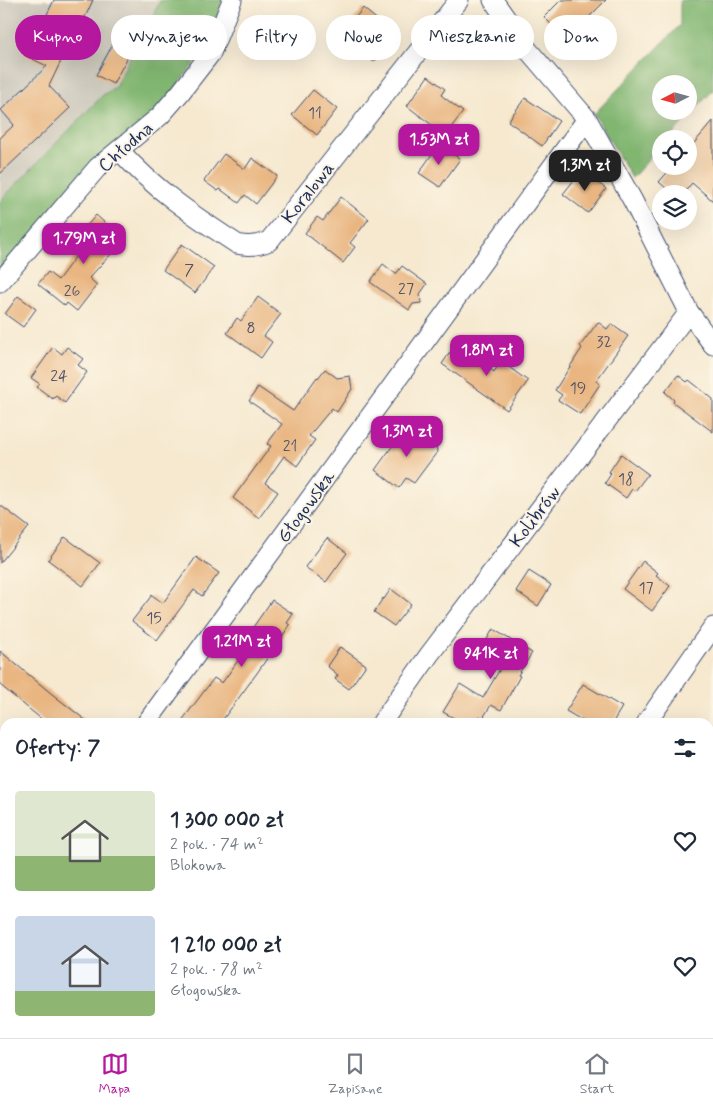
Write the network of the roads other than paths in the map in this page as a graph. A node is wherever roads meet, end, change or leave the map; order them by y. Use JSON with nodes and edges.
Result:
{"nodes":[{"id":1,"x":232,"y":0,"type":"edge"},
{"id":2,"x":459,"y":0,"type":"edge"},
{"id":3,"x":492,"y":0,"type":"edge"},
{"id":4,"x":587,"y":120,"type":"junction"},
{"id":5,"x":120,"y":150,"type":"junction"},
{"id":6,"x":0,"y":282,"type":"edge"},
{"id":7,"x":689,"y":312,"type":"junction"},
{"id":8,"x":713,"y":345,"type":"edge"},
{"id":9,"x":713,"y":627,"type":"edge"},
{"id":10,"x":150,"y":718,"type":"edge"},
{"id":11,"x":385,"y":718,"type":"edge"},
{"id":12,"x":651,"y":718,"type":"edge"}],
"edges":[{"from":1,"to":5,"type":"street","name":"Chłodna"},
{"from":2,"to":5,"type":"street","name":"Koralowa"},
{"from":3,"to":4,"type":"street"},
{"from":4,"to":7,"type":"street"},
{"from":4,"to":10,"type":"street","name":"Głogowska"},
{"from":5,"to":6,"type":"street","name":"Chłodna"},
{"from":7,"to":8,"type":"street"},
{"from":7,"to":11,"type":"street","name":"Kolibrów"},
{"from":9,"to":12,"type":"street"}]}
